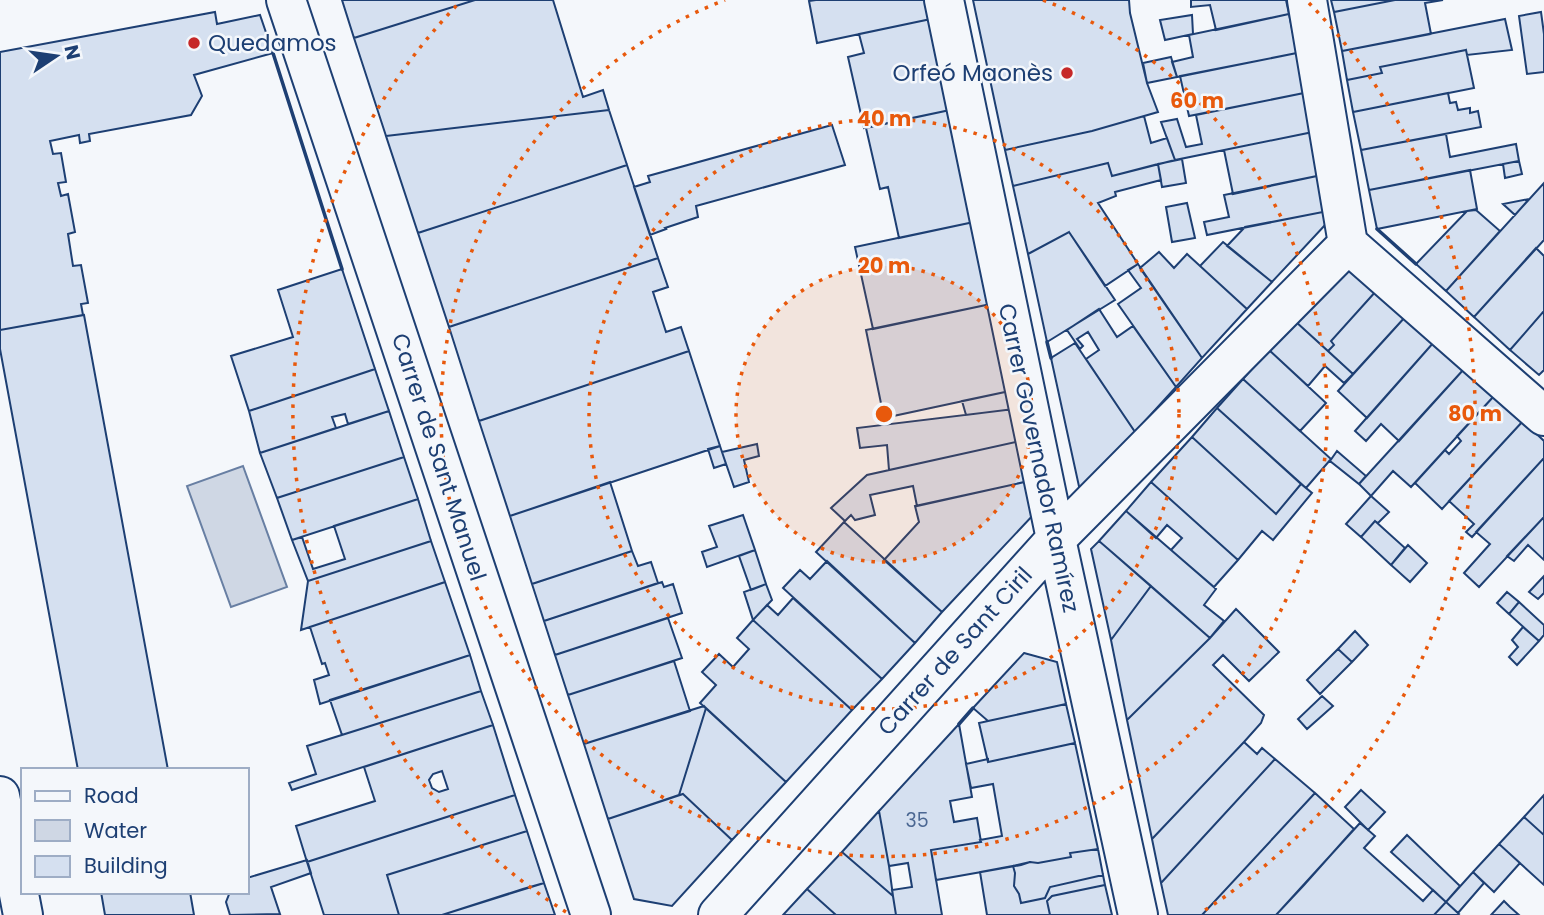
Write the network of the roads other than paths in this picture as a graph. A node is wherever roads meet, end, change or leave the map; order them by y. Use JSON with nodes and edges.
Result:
{"nodes":[{"id":1,"x":286,"y":0,"type":"edge"},
{"id":2,"x":944,"y":0,"type":"edge"},
{"id":3,"x":1307,"y":0,"type":"edge"},
{"id":4,"x":1348,"y":244,"type":"junction"},
{"id":5,"x":1544,"y":416,"type":"edge"},
{"id":6,"x":1056,"y":540,"type":"junction"},
{"id":7,"x":0,"y":796,"type":"edge"},
{"id":8,"x":23,"y":915,"type":"edge"},
{"id":9,"x":591,"y":915,"type":"edge"},
{"id":10,"x":718,"y":915,"type":"edge"},
{"id":11,"x":1138,"y":915,"type":"edge"}],
"edges":[{"from":1,"to":9,"type":"street","name":"Carrer de Sant Manuel"},
{"from":2,"to":6,"type":"street","name":"Carrer Governador Ramírez"},
{"from":3,"to":4,"type":"street"},
{"from":4,"to":5,"type":"street"},
{"from":4,"to":6,"type":"street","name":"Carrer de Sant Ciril"},
{"from":6,"to":10,"type":"street","name":"Carrer de Sant Ciril"},
{"from":6,"to":11,"type":"street","name":"Carrer Governador Ramírez"},
{"from":7,"to":8,"type":"street"}]}
